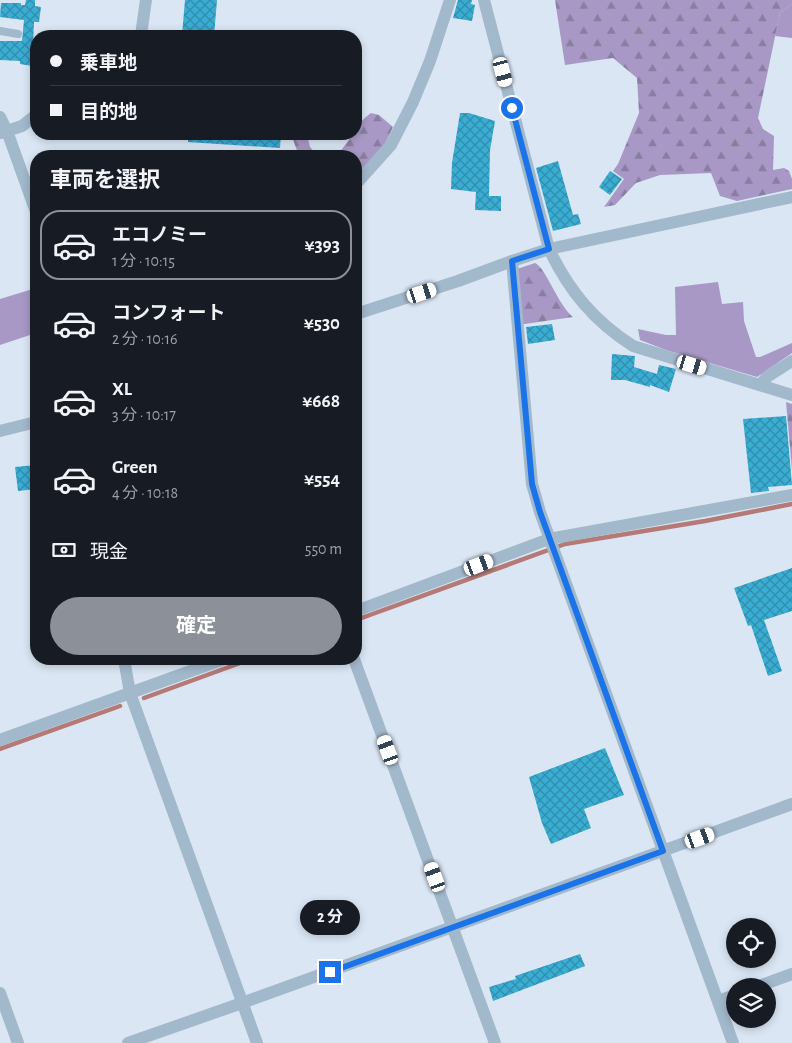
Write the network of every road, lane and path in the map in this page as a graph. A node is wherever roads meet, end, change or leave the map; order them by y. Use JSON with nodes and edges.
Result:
{"nodes":[{"id":1,"x":146,"y":0,"type":"edge"},
{"id":2,"x":450,"y":0,"type":"edge"},
{"id":3,"x":484,"y":0,"type":"edge"},
{"id":4,"x":142,"y":30,"type":"edge"},
{"id":5,"x":0,"y":31,"type":"edge"},
{"id":6,"x":18,"y":34,"type":"dead end"},
{"id":7,"x":0,"y":117,"type":"edge"},
{"id":8,"x":30,"y":120,"type":"edge"},
{"id":9,"x":4,"y":132,"type":"edge"},
{"id":10,"x":362,"y":177,"type":"edge"},
{"id":11,"x":30,"y":197,"type":"edge"},
{"id":12,"x":792,"y":197,"type":"edge"},
{"id":13,"x":549,"y":249,"type":"junction"},
{"id":14,"x":512,"y":261,"type":"junction"},
{"id":15,"x":362,"y":312,"type":"edge"},
{"id":16,"x":792,"y":361,"type":"edge"},
{"id":17,"x":760,"y":385,"type":"junction"},
{"id":18,"x":792,"y":395,"type":"edge"},
{"id":19,"x":30,"y":424,"type":"edge"},
{"id":20,"x":0,"y":431,"type":"edge"},
{"id":21,"x":792,"y":495,"type":"edge"},
{"id":22,"x":549,"y":539,"type":"junction"},
{"id":23,"x":362,"y":609,"type":"edge"},
{"id":24,"x":125,"y":665,"type":"edge"},
{"id":25,"x":207,"y":665,"type":"edge"},
{"id":26,"x":356,"y":665,"type":"edge"},
{"id":27,"x":130,"y":692,"type":"junction"},
{"id":28,"x":0,"y":740,"type":"edge"},
{"id":29,"x":792,"y":804,"type":"edge"},
{"id":30,"x":663,"y":851,"type":"junction"},
{"id":31,"x":453,"y":927,"type":"junction"},
{"id":32,"x":792,"y":974,"type":"edge"},
{"id":33,"x":776,"y":980,"type":"edge"},
{"id":34,"x":0,"y":993,"type":"edge"},
{"id":35,"x":726,"y":998,"type":"edge"},
{"id":36,"x":718,"y":1001,"type":"junction"},
{"id":37,"x":242,"y":1004,"type":"junction"},
{"id":38,"x":18,"y":1043,"type":"edge"},
{"id":39,"x":128,"y":1043,"type":"edge"},
{"id":40,"x":257,"y":1043,"type":"edge"},
{"id":41,"x":495,"y":1043,"type":"edge"},
{"id":42,"x":733,"y":1043,"type":"edge"}],
"edges":[{"from":1,"to":4,"type":"street"},
{"from":2,"to":10,"type":"street"},
{"from":3,"to":13,"type":"street"},
{"from":5,"to":6,"type":"lane"},
{"from":7,"to":9,"type":"street"},
{"from":8,"to":9,"type":"street"},
{"from":9,"to":11,"type":"street"},
{"from":12,"to":13,"type":"street"},
{"from":13,"to":14,"type":"street"},
{"from":13,"to":17,"type":"street"},
{"from":14,"to":15,"type":"street"},
{"from":14,"to":22,"type":"street"},
{"from":16,"to":17,"type":"street"},
{"from":17,"to":18,"type":"street"},
{"from":19,"to":20,"type":"street"},
{"from":21,"to":22,"type":"street"},
{"from":22,"to":23,"type":"street"},
{"from":22,"to":30,"type":"street"},
{"from":24,"to":27,"type":"street"},
{"from":25,"to":27,"type":"street"},
{"from":26,"to":31,"type":"street"},
{"from":27,"to":28,"type":"street"},
{"from":27,"to":37,"type":"street"},
{"from":29,"to":30,"type":"street"},
{"from":30,"to":31,"type":"street"},
{"from":30,"to":36,"type":"street"},
{"from":31,"to":37,"type":"street"},
{"from":31,"to":41,"type":"street"},
{"from":32,"to":33,"type":"street"},
{"from":34,"to":38,"type":"street"},
{"from":35,"to":36,"type":"street"},
{"from":36,"to":42,"type":"street"},
{"from":37,"to":39,"type":"street"},
{"from":37,"to":40,"type":"street"}]}
